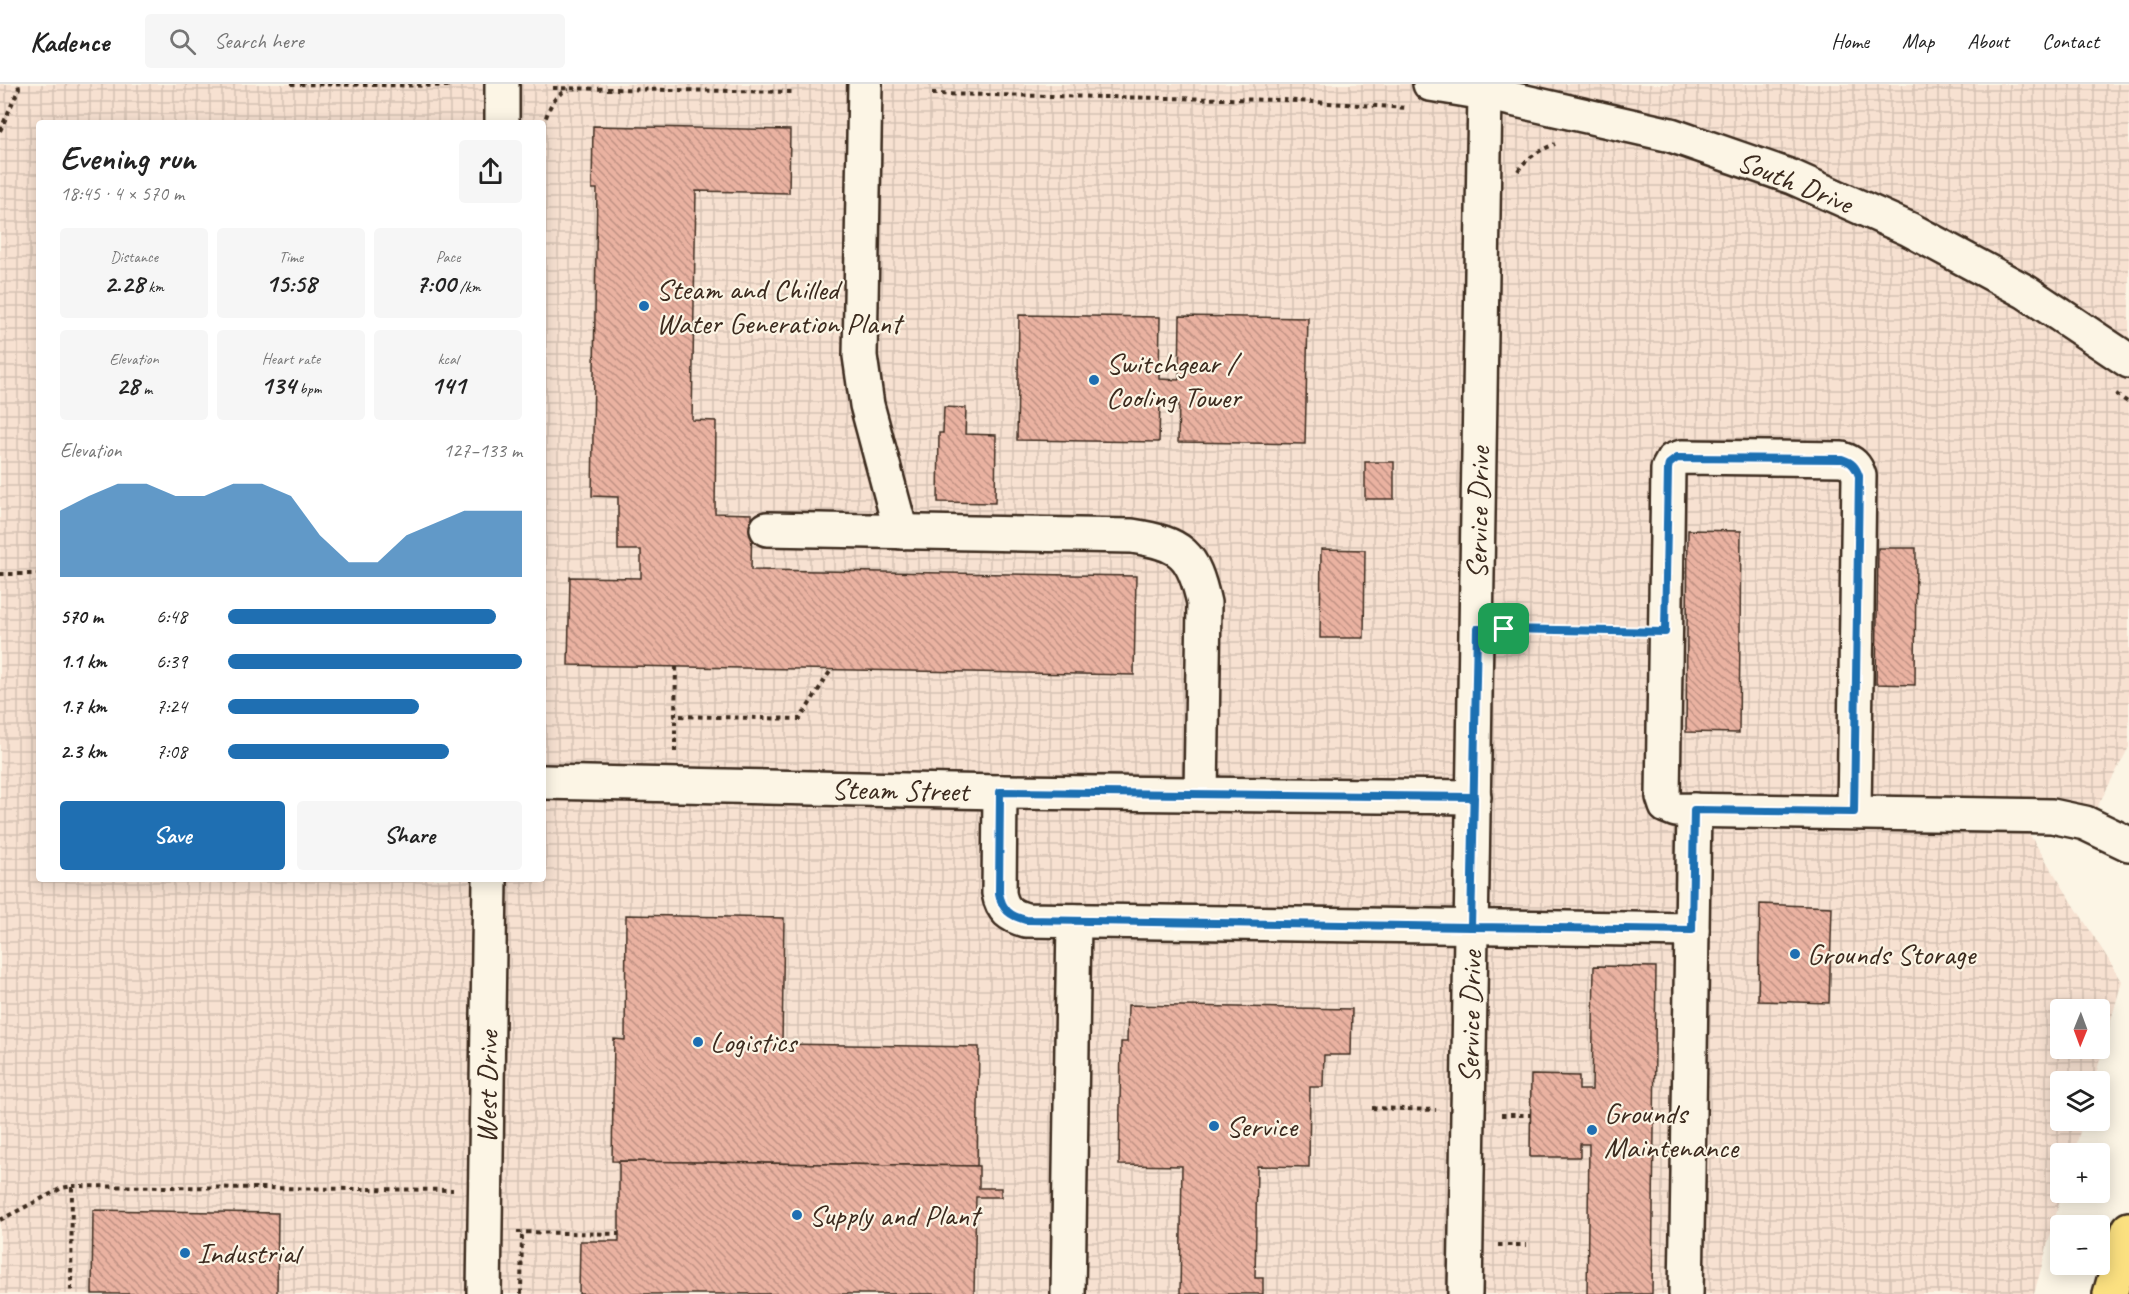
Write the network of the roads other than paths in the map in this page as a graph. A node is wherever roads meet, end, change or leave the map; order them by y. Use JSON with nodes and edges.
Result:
{"nodes":[{"id":1,"x":502,"y":84,"type":"edge"},
{"id":2,"x":865,"y":84,"type":"edge"},
{"id":3,"x":1485,"y":93,"type":"junction"},
{"id":4,"x":1420,"y":96,"type":"edge"},
{"id":5,"x":502,"y":120,"type":"edge"},
{"id":6,"x":2129,"y":361,"type":"edge"},
{"id":7,"x":767,"y":529,"type":"dead end"},
{"id":8,"x":901,"y":532,"type":"junction"},
{"id":9,"x":546,"y":782,"type":"edge"},
{"id":10,"x":1000,"y":792,"type":"junction"},
{"id":11,"x":1201,"y":794,"type":"junction"},
{"id":12,"x":1474,"y":797,"type":"junction"},
{"id":13,"x":1694,"y":810,"type":"junction"},
{"id":14,"x":1854,"y":812,"type":"junction"},
{"id":15,"x":2129,"y":844,"type":"edge"},
{"id":16,"x":490,"y":882,"type":"edge"},
{"id":17,"x":1074,"y":921,"type":"junction"},
{"id":18,"x":1471,"y":927,"type":"junction"},
{"id":19,"x":1692,"y":930,"type":"junction"},
{"id":20,"x":2129,"y":1228,"type":"edge"},
{"id":21,"x":484,"y":1294,"type":"edge"},
{"id":22,"x":1068,"y":1294,"type":"edge"},
{"id":23,"x":1466,"y":1294,"type":"edge"},
{"id":24,"x":1686,"y":1294,"type":"edge"},
{"id":25,"x":2110,"y":1294,"type":"edge"}],
"edges":[{"from":1,"to":5,"type":"street"},
{"from":2,"to":8,"type":"street"},
{"from":3,"to":4,"type":"street","name":"South Drive"},
{"from":3,"to":6,"type":"street","name":"South Drive"},
{"from":3,"to":12,"type":"street","name":"Service Drive"},
{"from":7,"to":8,"type":"street"},
{"from":8,"to":11,"type":"street"},
{"from":9,"to":10,"type":"street","name":"Steam Street"},
{"from":10,"to":11,"type":"street","name":"Steam Street"},
{"from":10,"to":17,"type":"street"},
{"from":11,"to":12,"type":"street","name":"Steam Street"},
{"from":12,"to":18,"type":"street","name":"Service Drive"},
{"from":13,"to":14,"type":"street"},
{"from":13,"to":14,"type":"street"},
{"from":13,"to":19,"type":"street"},
{"from":14,"to":15,"type":"street"},
{"from":16,"to":21,"type":"street","name":"West Drive"},
{"from":17,"to":18,"type":"street"},
{"from":17,"to":22,"type":"street"},
{"from":18,"to":19,"type":"street"},
{"from":18,"to":23,"type":"street","name":"Service Drive"},
{"from":19,"to":24,"type":"street"},
{"from":20,"to":25,"type":"main road"}]}
